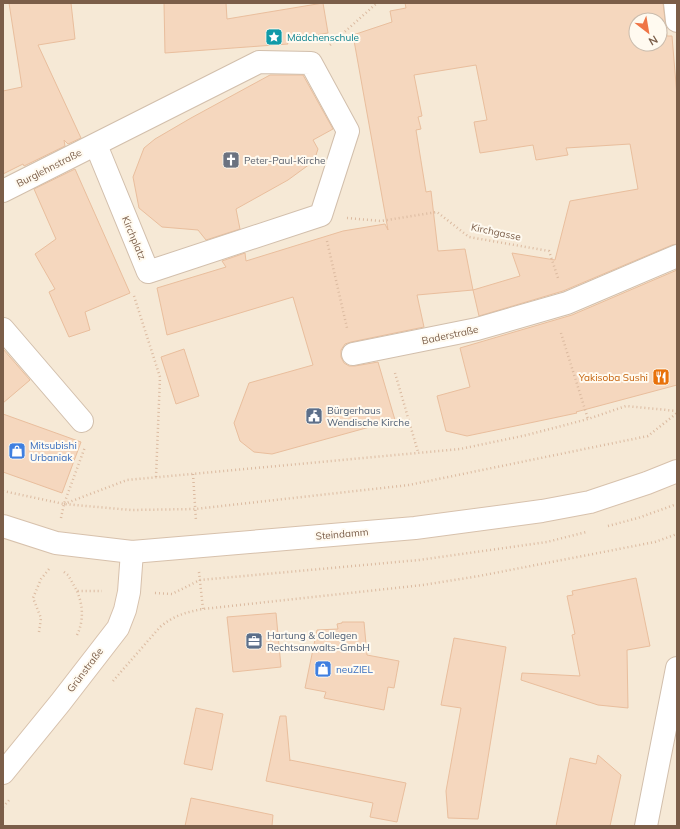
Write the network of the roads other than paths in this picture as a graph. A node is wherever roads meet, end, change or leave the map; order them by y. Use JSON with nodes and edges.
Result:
{"nodes":[{"id":1,"x":675,"y":3,"type":"edge"},
{"id":2,"x":677,"y":21,"type":"edge"},
{"id":3,"x":96,"y":145,"type":"junction"},
{"id":4,"x":3,"y":191,"type":"edge"},
{"id":5,"x":677,"y":256,"type":"edge"},
{"id":6,"x":3,"y":329,"type":"edge"},
{"id":7,"x":353,"y":354,"type":"road end"},
{"id":8,"x":82,"y":421,"type":"road end"},
{"id":9,"x":677,"y":471,"type":"edge"},
{"id":10,"x":3,"y":526,"type":"edge"},
{"id":11,"x":132,"y":552,"type":"junction"},
{"id":12,"x":677,"y":668,"type":"edge"},
{"id":13,"x":3,"y":773,"type":"edge"},
{"id":14,"x":646,"y":826,"type":"edge"}],
"edges":[{"from":1,"to":2,"type":"street"},
{"from":3,"to":3,"type":"street","name":"Kirchplatz"},
{"from":3,"to":4,"type":"street","name":"Burglehnstraße"},
{"from":5,"to":7,"type":"street","name":"Baderstraße"},
{"from":6,"to":8,"type":"street"},
{"from":9,"to":11,"type":"street","name":"Steindamm"},
{"from":10,"to":11,"type":"street","name":"Steindamm"},
{"from":11,"to":13,"type":"street","name":"Grünstraße"},
{"from":12,"to":14,"type":"street"}]}
